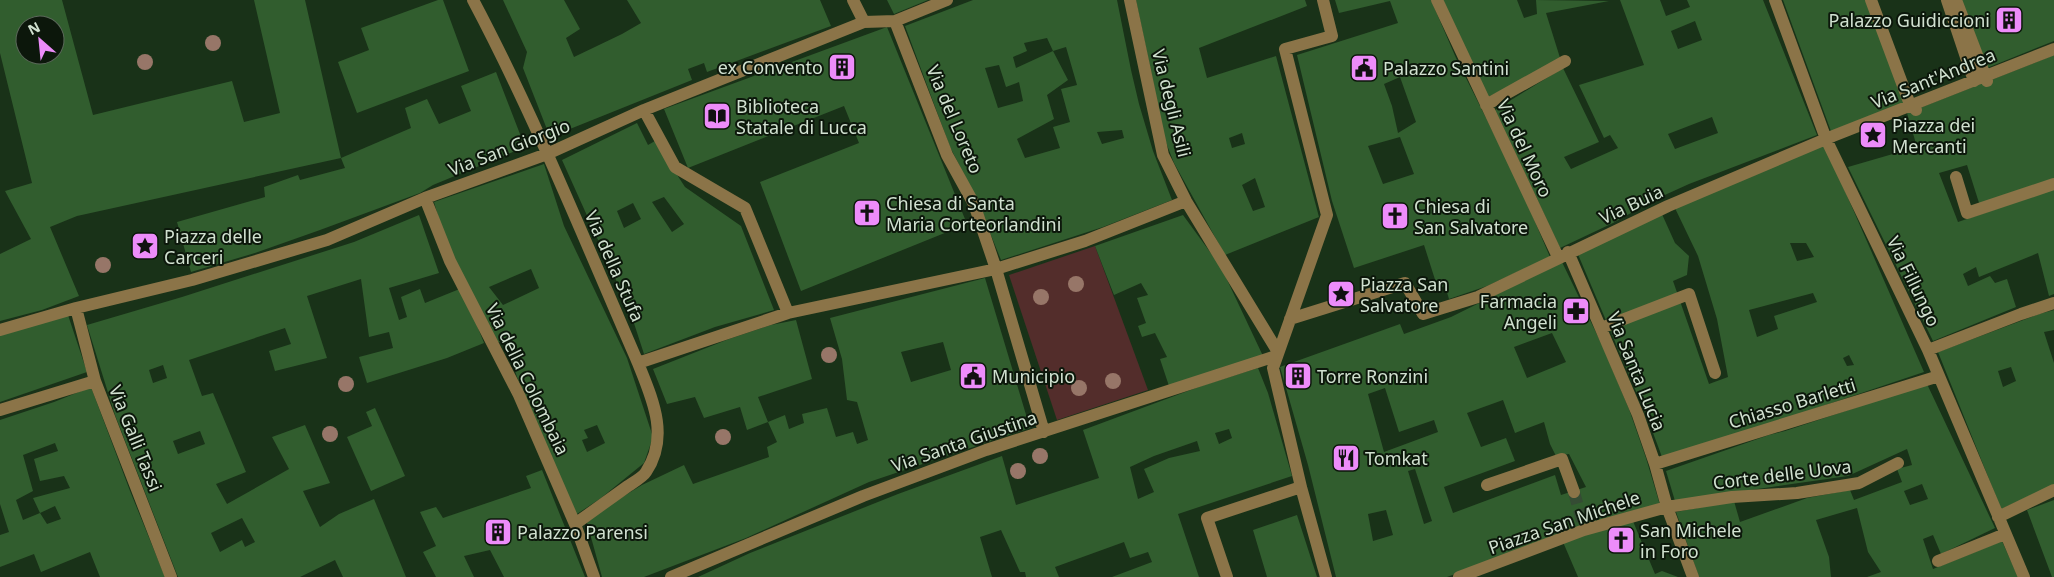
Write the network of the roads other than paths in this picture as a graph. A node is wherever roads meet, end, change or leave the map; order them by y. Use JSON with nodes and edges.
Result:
{"nodes":[{"id":1,"x":473,"y":0,"type":"edge"},
{"id":2,"x":853,"y":0,"type":"edge"},
{"id":3,"x":947,"y":0,"type":"edge"},
{"id":4,"x":1130,"y":0,"type":"edge"},
{"id":5,"x":1322,"y":0,"type":"edge"},
{"id":6,"x":1436,"y":0,"type":"edge"},
{"id":7,"x":1775,"y":0,"type":"edge"},
{"id":8,"x":1872,"y":0,"type":"edge"},
{"id":9,"x":1947,"y":0,"type":"edge"},
{"id":10,"x":1956,"y":0,"type":"edge"},
{"id":11,"x":895,"y":20,"type":"junction"},
{"id":12,"x":864,"y":22,"type":"junction"},
{"id":13,"x":2054,"y":49,"type":"edge"},
{"id":14,"x":1565,"y":61,"type":"dead end"},
{"id":15,"x":1980,"y":78,"type":"junction"},
{"id":16,"x":1486,"y":105,"type":"junction"},
{"id":17,"x":1912,"y":106,"type":"junction"},
{"id":18,"x":644,"y":110,"type":"junction"},
{"id":19,"x":1826,"y":139,"type":"junction"},
{"id":20,"x":546,"y":154,"type":"junction"},
{"id":21,"x":1956,"y":177,"type":"dead end"},
{"id":22,"x":2054,"y":184,"type":"edge"},
{"id":23,"x":426,"y":198,"type":"junction"},
{"id":24,"x":1186,"y":201,"type":"junction"},
{"id":25,"x":1563,"y":254,"type":"junction"},
{"id":26,"x":996,"y":269,"type":"junction"},
{"id":27,"x":2054,"y":303,"type":"edge"},
{"id":28,"x":76,"y":308,"type":"junction"},
{"id":29,"x":788,"y":313,"type":"junction"},
{"id":30,"x":1290,"y":319,"type":"junction"},
{"id":31,"x":1601,"y":328,"type":"junction"},
{"id":32,"x":0,"y":330,"type":"edge"},
{"id":33,"x":1928,"y":350,"type":"junction"},
{"id":34,"x":1275,"y":359,"type":"junction"},
{"id":35,"x":638,"y":363,"type":"junction"},
{"id":36,"x":1715,"y":373,"type":"dead end"},
{"id":37,"x":1939,"y":376,"type":"junction"},
{"id":38,"x":95,"y":380,"type":"junction"},
{"id":39,"x":0,"y":410,"type":"edge"},
{"id":40,"x":1044,"y":432,"type":"junction"},
{"id":41,"x":1898,"y":462,"type":"dead end"},
{"id":42,"x":1655,"y":464,"type":"junction"},
{"id":43,"x":1487,"y":485,"type":"dead end"},
{"id":44,"x":1301,"y":487,"type":"junction"},
{"id":45,"x":2054,"y":490,"type":"edge"},
{"id":46,"x":1574,"y":492,"type":"tunnel mouth"},
{"id":47,"x":1667,"y":507,"type":"junction"},
{"id":48,"x":1998,"y":517,"type":"junction"},
{"id":49,"x":575,"y":524,"type":"junction"},
{"id":50,"x":2005,"y":534,"type":"junction"},
{"id":51,"x":1938,"y":560,"type":"dead end"},
{"id":52,"x":171,"y":577,"type":"edge"},
{"id":53,"x":594,"y":577,"type":"edge"},
{"id":54,"x":671,"y":577,"type":"edge"},
{"id":55,"x":1226,"y":577,"type":"edge"},
{"id":56,"x":1326,"y":577,"type":"edge"},
{"id":57,"x":1459,"y":577,"type":"edge"},
{"id":58,"x":1693,"y":577,"type":"edge"},
{"id":59,"x":2024,"y":577,"type":"edge"}],
"edges":[{"from":1,"to":20,"type":"street","name":"Via della Stufa"},
{"from":2,"to":12,"type":"street"},
{"from":3,"to":11,"type":"street","name":"Via San Giorgio"},
{"from":4,"to":24,"type":"street","name":"Via degli Asili"},
{"from":5,"to":30,"type":"street"},
{"from":6,"to":16,"type":"street","name":"Via del Moro"},
{"from":7,"to":19,"type":"street","name":"Via Fillungo"},
{"from":8,"to":17,"type":"street"},
{"from":9,"to":15,"type":"street"},
{"from":10,"to":15,"type":"street"},
{"from":11,"to":12,"type":"street","name":"Via San Giorgio"},
{"from":11,"to":26,"type":"street","name":"Via del Loreto"},
{"from":12,"to":18,"type":"street","name":"Via San Giorgio"},
{"from":13,"to":15,"type":"street","name":"Via Sant'Andrea"},
{"from":14,"to":16,"type":"street"},
{"from":15,"to":17,"type":"street","name":"Via Sant'Andrea"},
{"from":16,"to":25,"type":"street","name":"Via del Moro"},
{"from":17,"to":19,"type":"street","name":"Via Sant'Andrea"},
{"from":18,"to":20,"type":"street","name":"Via San Giorgio"},
{"from":18,"to":29,"type":"street"},
{"from":19,"to":25,"type":"street","name":"Via Buia"},
{"from":19,"to":33,"type":"street","name":"Via Fillungo"},
{"from":20,"to":23,"type":"street","name":"Via San Giorgio"},
{"from":20,"to":35,"type":"street","name":"Via della Stufa"},
{"from":21,"to":22,"type":"street"},
{"from":23,"to":28,"type":"street","name":"Via San Giorgio"},
{"from":23,"to":49,"type":"street","name":"Via della Colombaia"},
{"from":24,"to":26,"type":"street"},
{"from":24,"to":34,"type":"street","name":"Via degli Asili"},
{"from":25,"to":30,"type":"street","name":"Via Buia"},
{"from":25,"to":31,"type":"street","name":"Via Santa Lucia"},
{"from":26,"to":29,"type":"street"},
{"from":26,"to":40,"type":"street","name":"Via del Loreto"},
{"from":27,"to":33,"type":"street"},
{"from":28,"to":32,"type":"street","name":"Via San Giorgio"},
{"from":28,"to":38,"type":"street","name":"Via Galli Tassi"},
{"from":29,"to":35,"type":"street"},
{"from":30,"to":34,"type":"street"},
{"from":31,"to":36,"type":"street"},
{"from":31,"to":42,"type":"street","name":"Via Santa Lucia"},
{"from":33,"to":37,"type":"street","name":"Via Fillungo"},
{"from":34,"to":40,"type":"street","name":"Via Santa Giustina"},
{"from":34,"to":44,"type":"street"},
{"from":35,"to":49,"type":"street","name":"Via della Stufa"},
{"from":37,"to":42,"type":"street","name":"Chiasso Barletti"},
{"from":37,"to":48,"type":"street","name":"Via Fillungo"},
{"from":38,"to":39,"type":"street"},
{"from":38,"to":52,"type":"street","name":"Via Galli Tassi"},
{"from":40,"to":54,"type":"street","name":"Via Santa Giustina"},
{"from":41,"to":47,"type":"street","name":"Corte delle Uova"},
{"from":42,"to":47,"type":"street","name":"Via Santa Lucia"},
{"from":43,"to":46,"type":"street"},
{"from":44,"to":55,"type":"street"},
{"from":44,"to":56,"type":"street"},
{"from":45,"to":48,"type":"street"},
{"from":47,"to":57,"type":"street","name":"Piazza San Michele"},
{"from":47,"to":58,"type":"street","name":"Piazza San Michele"},
{"from":48,"to":50,"type":"street","name":"Via Fillungo"},
{"from":49,"to":53,"type":"street","name":"Via della Colombaia"},
{"from":50,"to":51,"type":"street"},
{"from":50,"to":59,"type":"street","name":"Via Fillungo"}]}
